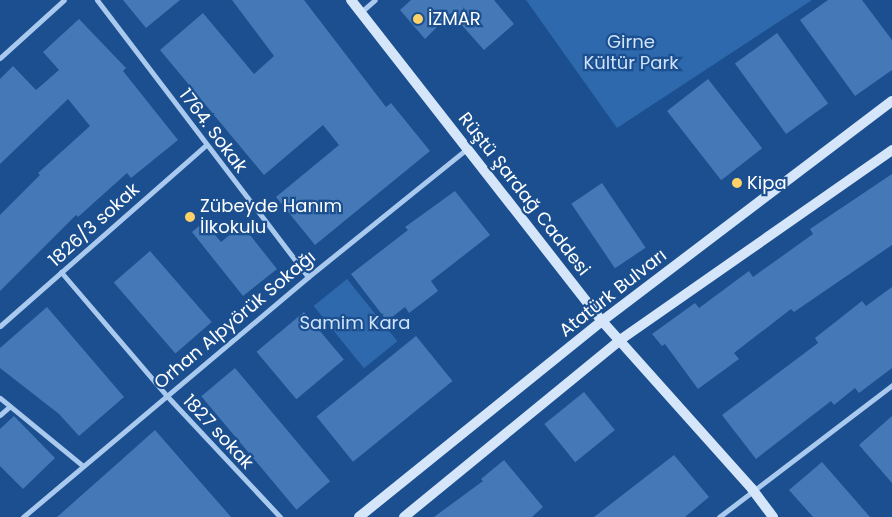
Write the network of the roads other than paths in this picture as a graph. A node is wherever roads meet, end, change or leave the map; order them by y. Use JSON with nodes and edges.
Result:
{"nodes":[{"id":1,"x":64,"y":0,"type":"edge"},
{"id":2,"x":97,"y":0,"type":"edge"},
{"id":3,"x":351,"y":0,"type":"edge"},
{"id":4,"x":374,"y":0,"type":"edge"},
{"id":5,"x":361,"y":12,"type":"junction"},
{"id":6,"x":0,"y":58,"type":"edge"},
{"id":7,"x":892,"y":101,"type":"edge"},
{"id":8,"x":206,"y":144,"type":"junction"},
{"id":9,"x":469,"y":148,"type":"junction"},
{"id":10,"x":892,"y":150,"type":"edge"},
{"id":11,"x":61,"y":272,"type":"junction"},
{"id":12,"x":308,"y":277,"type":"junction"},
{"id":13,"x":602,"y":320,"type":"junction"},
{"id":14,"x":0,"y":326,"type":"edge"},
{"id":15,"x":620,"y":340,"type":"junction"},
{"id":16,"x":892,"y":385,"type":"edge"},
{"id":17,"x":166,"y":396,"type":"junction"},
{"id":18,"x":0,"y":398,"type":"edge"},
{"id":19,"x":10,"y":406,"type":"junction"},
{"id":20,"x":0,"y":415,"type":"edge"},
{"id":21,"x":82,"y":465,"type":"junction"},
{"id":22,"x":752,"y":489,"type":"junction"},
{"id":23,"x":22,"y":517,"type":"edge"},
{"id":24,"x":280,"y":517,"type":"edge"},
{"id":25,"x":359,"y":517,"type":"edge"},
{"id":26,"x":404,"y":517,"type":"edge"},
{"id":27,"x":719,"y":517,"type":"edge"},
{"id":28,"x":773,"y":517,"type":"edge"}],
"edges":[{"from":1,"to":6,"type":"street"},
{"from":2,"to":8,"type":"street","name":"1764. Sokak"},
{"from":3,"to":5,"type":"main road","name":"Rüştü Şardağ Caddesi"},
{"from":4,"to":5,"type":"street"},
{"from":5,"to":9,"type":"main road","name":"Rüştü Şardağ Caddesi"},
{"from":7,"to":13,"type":"main road","name":"Atatürk Bulvarı"},
{"from":8,"to":11,"type":"street","name":"1826/3 sokak"},
{"from":8,"to":12,"type":"street","name":"1764. Sokak"},
{"from":9,"to":12,"type":"street","name":"Orhan Alpyörük Sokağı"},
{"from":9,"to":13,"type":"main road","name":"Rüştü Şardağ Caddesi"},
{"from":10,"to":15,"type":"main road"},
{"from":11,"to":14,"type":"street","name":"1826/3 sokak"},
{"from":11,"to":17,"type":"street","name":"1827 sokak"},
{"from":12,"to":17,"type":"street","name":"Orhan Alpyörük Sokağı"},
{"from":13,"to":15,"type":"main road","name":"Rüştü Şardağ Caddesi"},
{"from":13,"to":25,"type":"main road","name":"Atatürk Bulvarı"},
{"from":15,"to":22,"type":"main road","name":"Rüştü Şardağ Caddesi"},
{"from":15,"to":26,"type":"main road"},
{"from":16,"to":22,"type":"street"},
{"from":17,"to":21,"type":"street","name":"Orhan Alpyörük Sokağı"},
{"from":17,"to":24,"type":"street","name":"1827 sokak"},
{"from":18,"to":19,"type":"street"},
{"from":19,"to":20,"type":"street"},
{"from":19,"to":21,"type":"street"},
{"from":21,"to":23,"type":"street","name":"Orhan Alpyörük Sokağı"},
{"from":22,"to":27,"type":"street"},
{"from":22,"to":28,"type":"main road","name":"Rüştü Şardağ Caddesi"}]}
